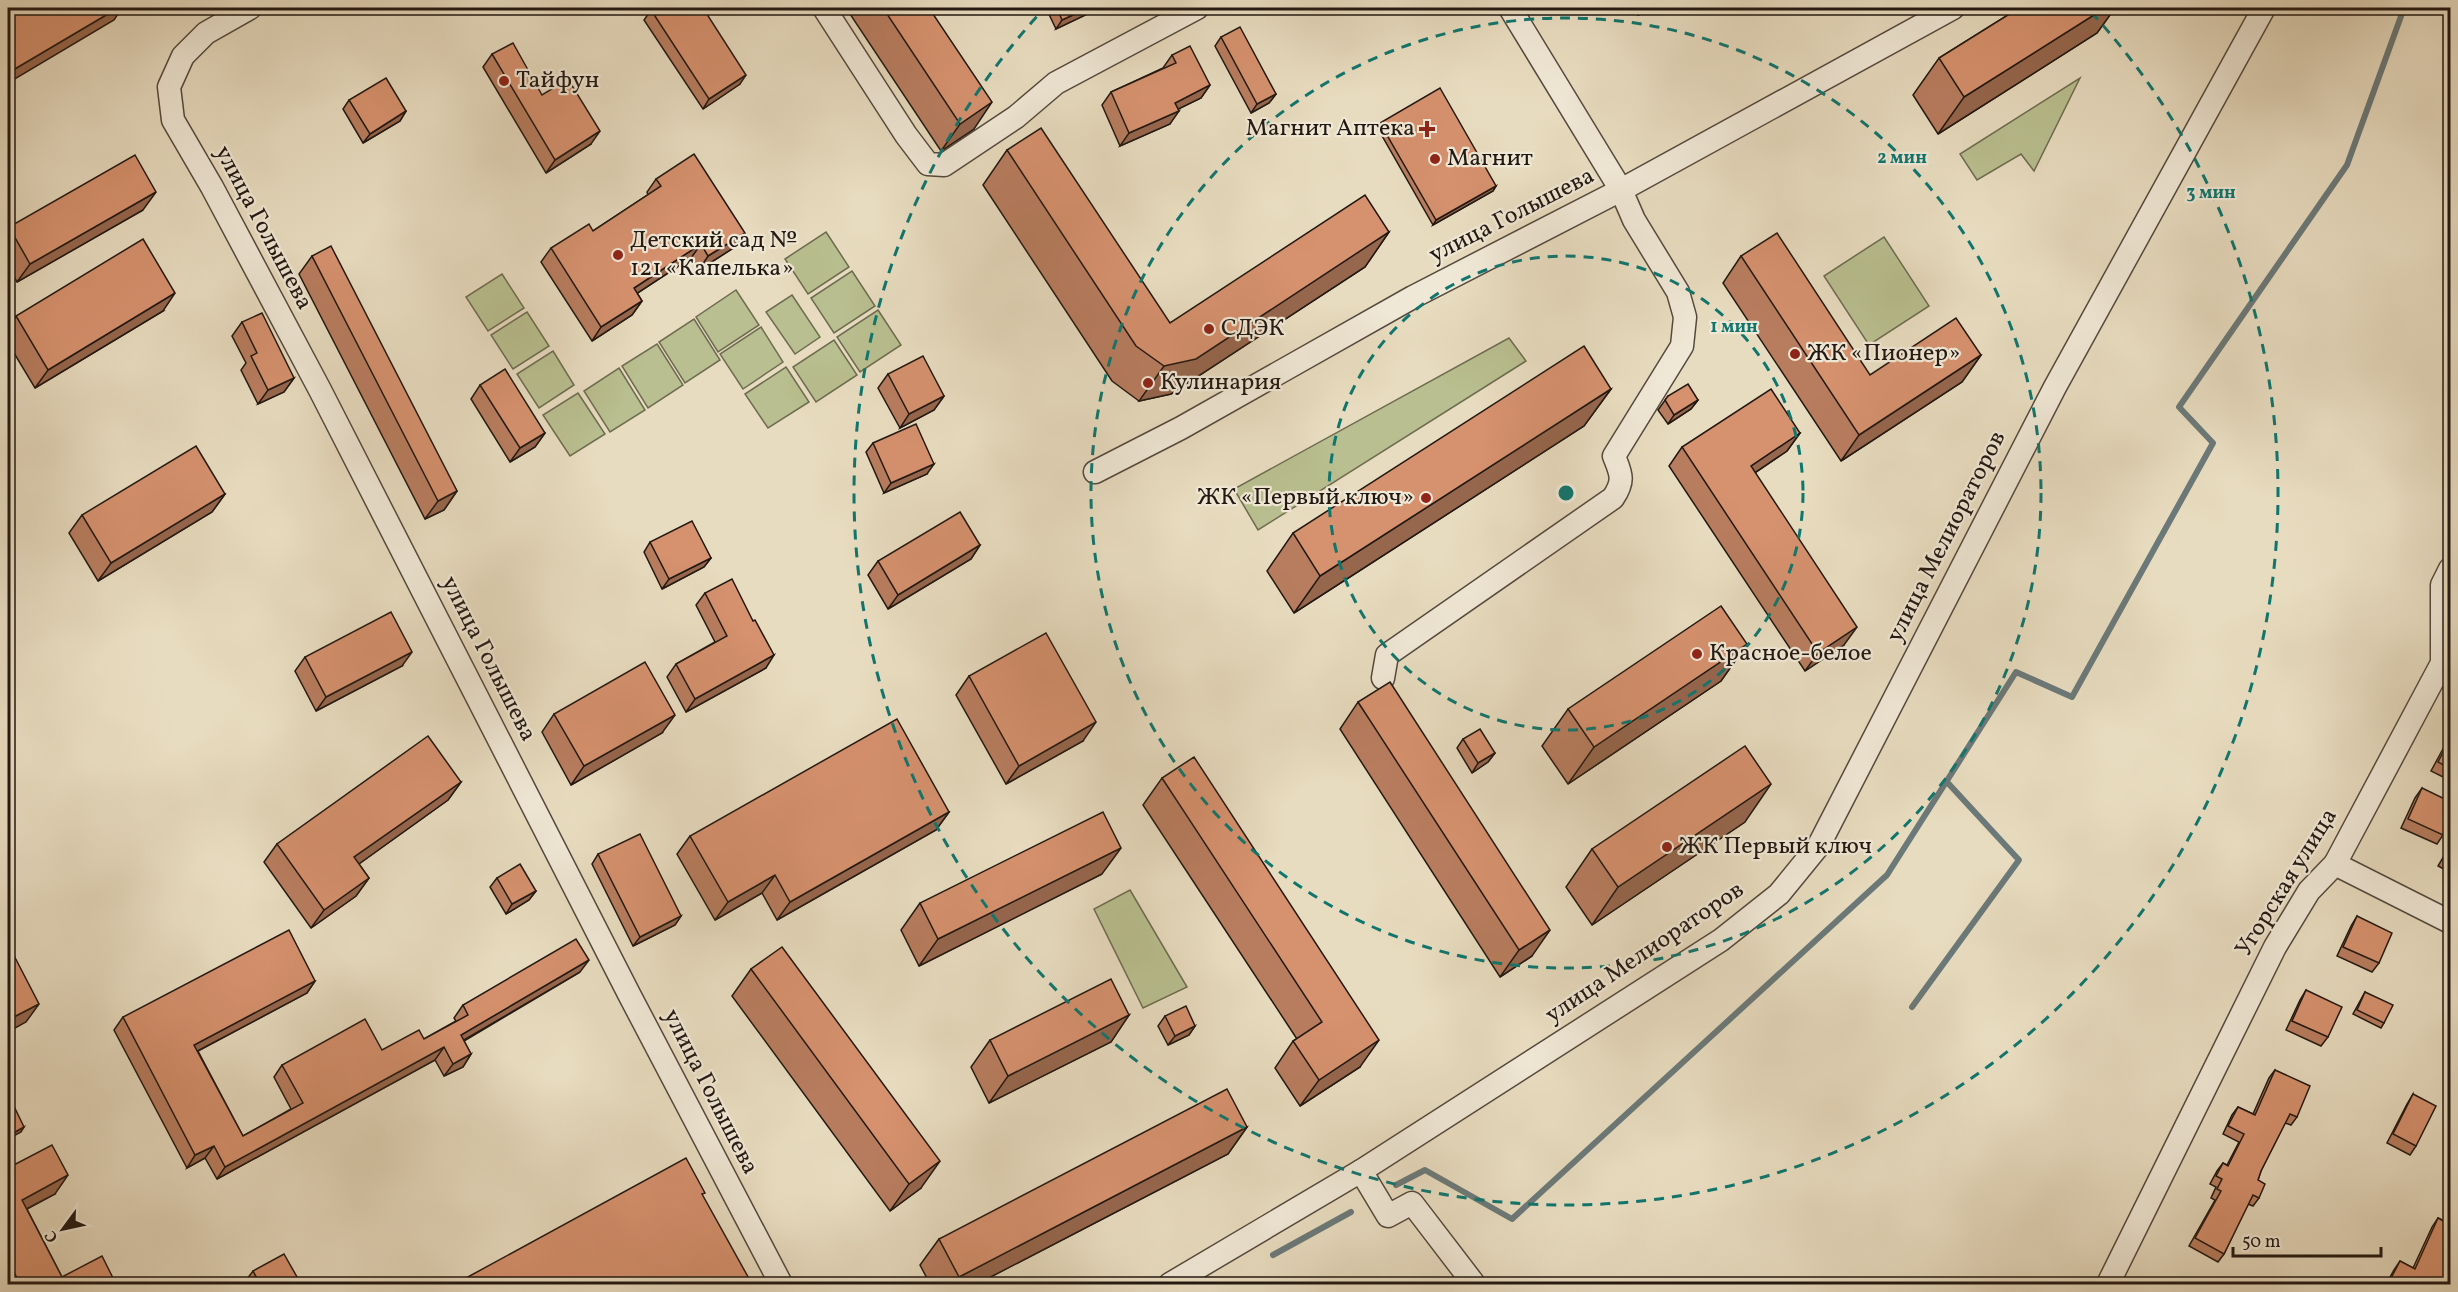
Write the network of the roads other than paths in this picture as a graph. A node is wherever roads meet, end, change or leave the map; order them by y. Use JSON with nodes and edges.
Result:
{"nodes":[{"id":1,"x":250,"y":8,"type":"edge"},
{"id":2,"x":824,"y":8,"type":"edge"},
{"id":3,"x":1197,"y":8,"type":"edge"},
{"id":4,"x":1510,"y":8,"type":"edge"},
{"id":5,"x":1953,"y":8,"type":"edge"},
{"id":6,"x":2264,"y":8,"type":"edge"},
{"id":7,"x":1621,"y":190,"type":"junction"},
{"id":8,"x":1095,"y":472,"type":"dead end"},
{"id":9,"x":2451,"y":569,"type":"edge"},
{"id":10,"x":1383,"y":678,"type":"dead end"},
{"id":11,"x":2335,"y":864,"type":"junction"},
{"id":12,"x":2451,"y":922,"type":"edge"},
{"id":13,"x":1361,"y":1171,"type":"junction"},
{"id":14,"x":781,"y":1284,"type":"edge"},
{"id":15,"x":1170,"y":1284,"type":"edge"},
{"id":16,"x":1474,"y":1284,"type":"edge"},
{"id":17,"x":2108,"y":1284,"type":"edge"}],
"edges":[{"from":1,"to":14,"type":"street","name":"улица Голышева"},
{"from":2,"to":3,"type":"street"},
{"from":4,"to":7,"type":"street"},
{"from":5,"to":7,"type":"street","name":"улица Голышева"},
{"from":6,"to":13,"type":"street","name":"улица Мелиораторов"},
{"from":7,"to":8,"type":"street","name":"улица Голышева"},
{"from":7,"to":10,"type":"street"},
{"from":9,"to":11,"type":"street","name":"Угорская улица"},
{"from":11,"to":12,"type":"street"},
{"from":11,"to":17,"type":"street","name":"Угорская улица"},
{"from":13,"to":15,"type":"street","name":"улица Мелиораторов"},
{"from":13,"to":16,"type":"street"}]}
